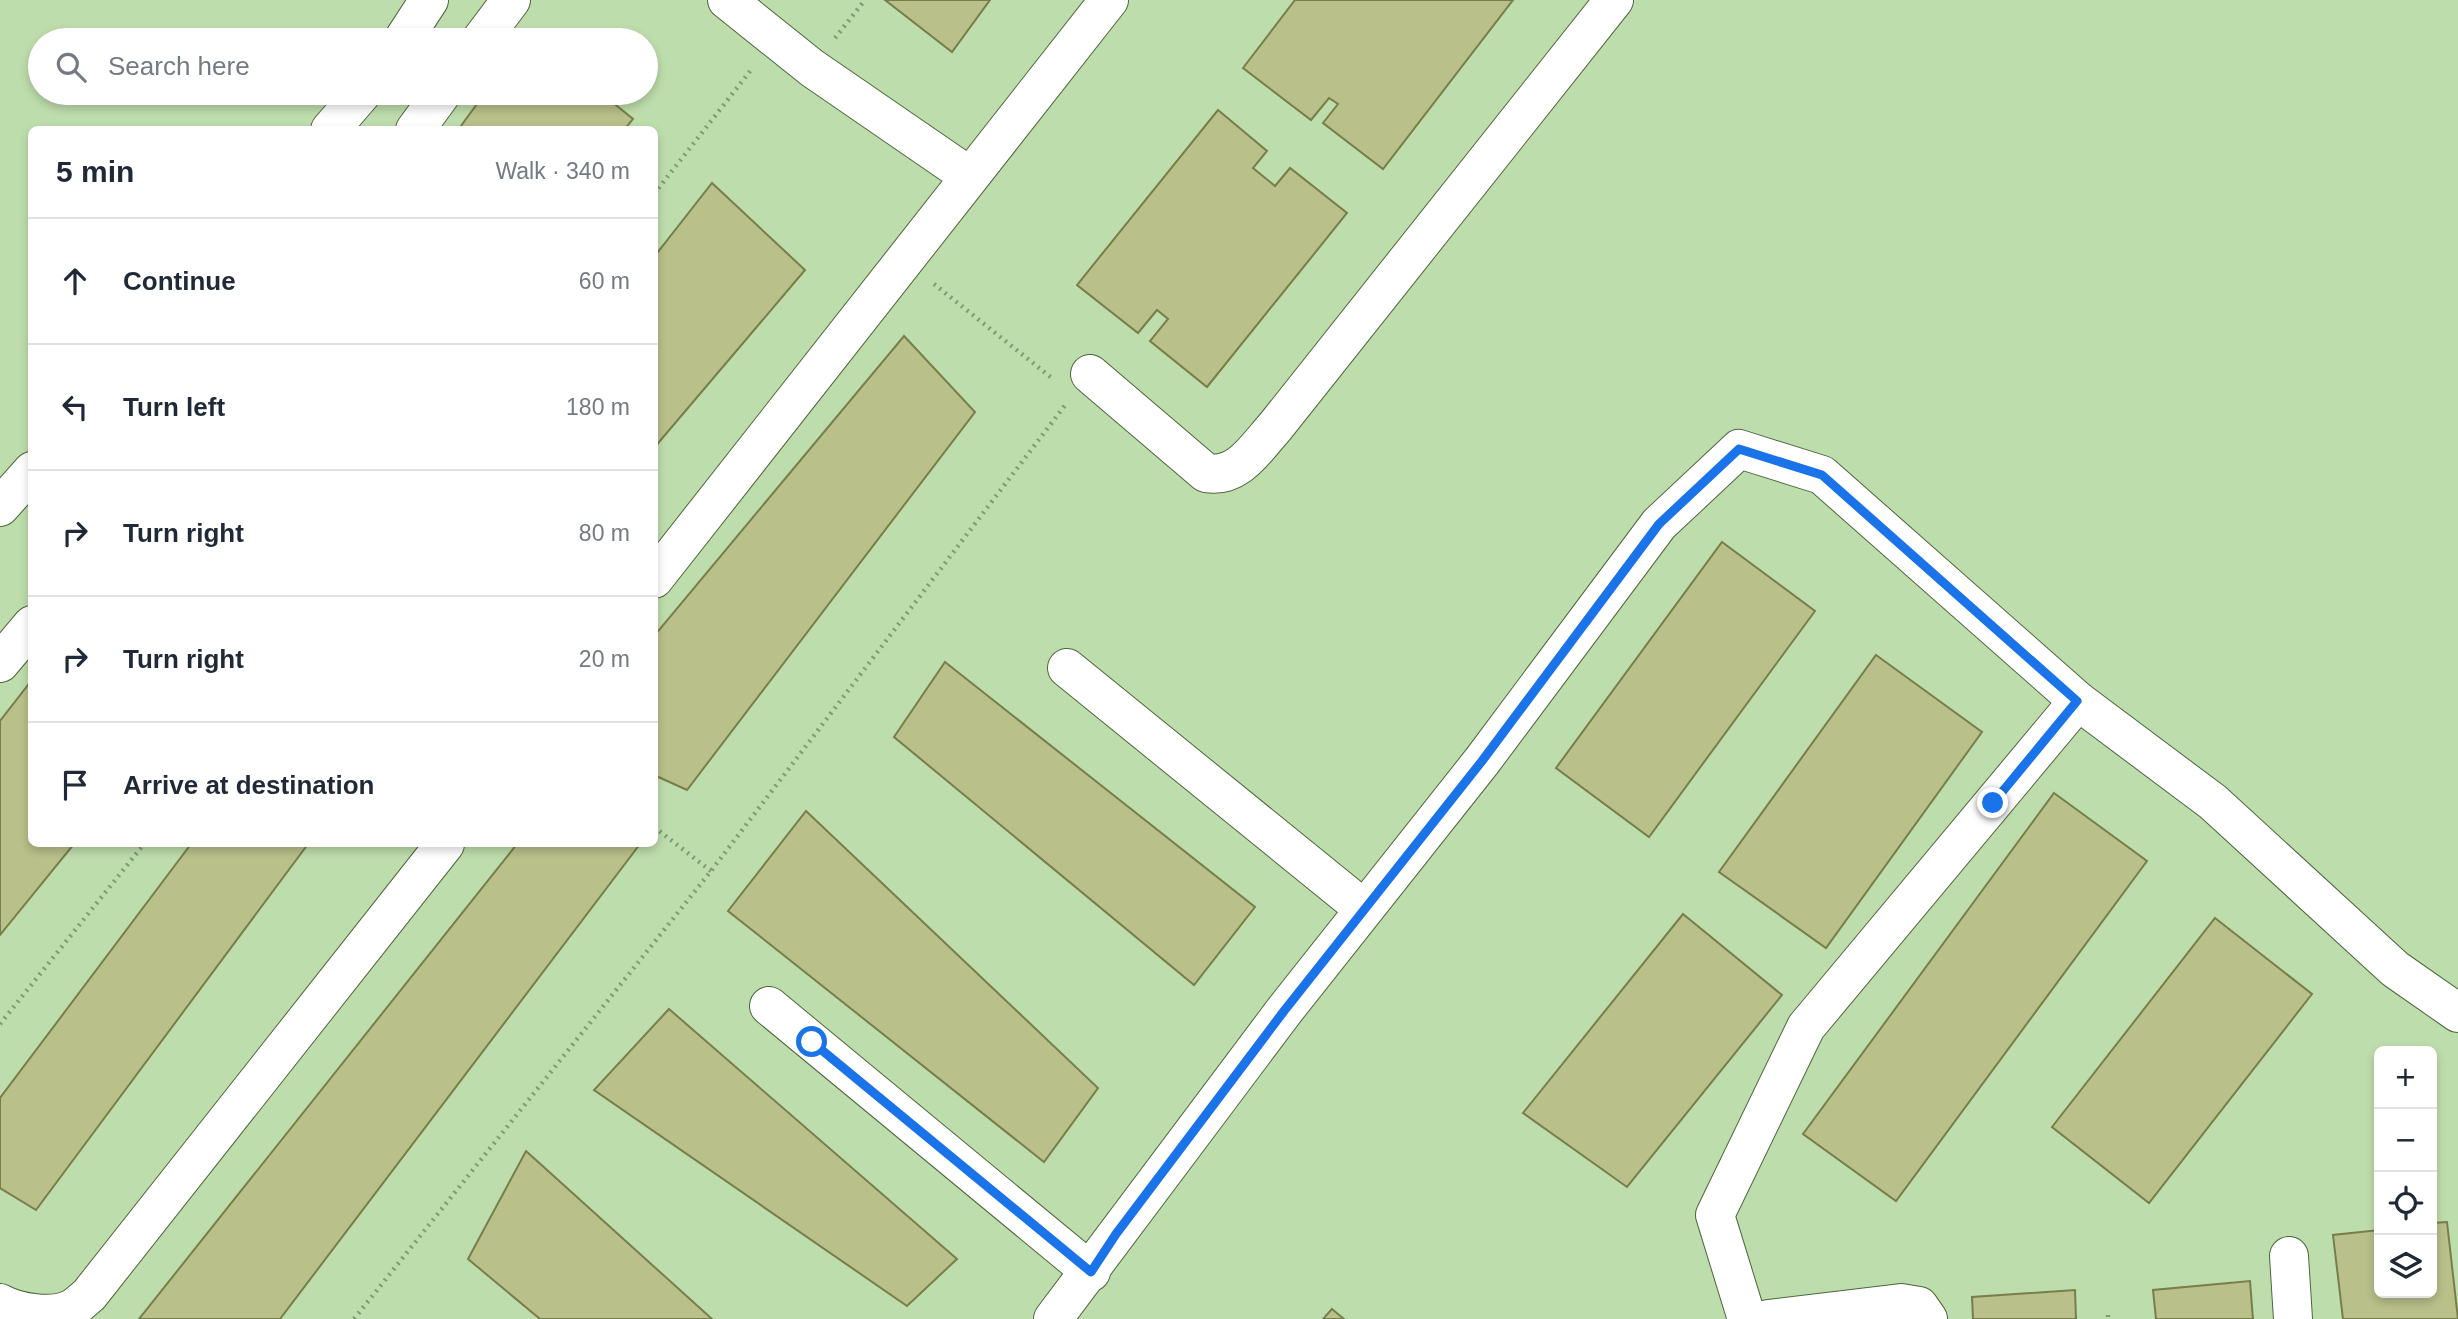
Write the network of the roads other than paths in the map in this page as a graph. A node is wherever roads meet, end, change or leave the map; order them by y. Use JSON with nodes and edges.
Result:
{"nodes":[{"id":1,"x":429,"y":0,"type":"edge"},
{"id":2,"x":511,"y":0,"type":"edge"},
{"id":3,"x":727,"y":0,"type":"edge"},
{"id":4,"x":1109,"y":0,"type":"edge"},
{"id":5,"x":1614,"y":0,"type":"edge"},
{"id":6,"x":411,"y":28,"type":"edge"},
{"id":7,"x":490,"y":28,"type":"edge"},
{"id":8,"x":352,"y":105,"type":"edge"},
{"id":9,"x":433,"y":105,"type":"edge"},
{"id":10,"x":333,"y":126,"type":"edge"},
{"id":11,"x":418,"y":126,"type":"edge"},
{"id":12,"x":969,"y":176,"type":"junction"},
{"id":13,"x":1075,"y":386,"type":"road end"},
{"id":14,"x":28,"y":476,"type":"edge"},
{"id":15,"x":0,"y":507,"type":"edge"},
{"id":16,"x":658,"y":574,"type":"edge"},
{"id":17,"x":28,"y":630,"type":"edge"},
{"id":18,"x":0,"y":663,"type":"edge"},
{"id":19,"x":1067,"y":668,"type":"dead end"},
{"id":20,"x":2077,"y":701,"type":"junction"},
{"id":21,"x":443,"y":847,"type":"edge"},
{"id":22,"x":1364,"y":909,"type":"junction"},
{"id":23,"x":769,"y":1006,"type":"dead end"},
{"id":24,"x":2458,"y":1013,"type":"edge"},
{"id":25,"x":2289,"y":1256,"type":"dead end"},
{"id":26,"x":1091,"y":1272,"type":"junction"},
{"id":27,"x":0,"y":1303,"type":"edge"},
{"id":28,"x":1053,"y":1319,"type":"edge"},
{"id":29,"x":1747,"y":1319,"type":"edge"},
{"id":30,"x":1768,"y":1319,"type":"edge"},
{"id":31,"x":1928,"y":1319,"type":"edge"},
{"id":32,"x":2293,"y":1319,"type":"edge"}],
"edges":[{"from":1,"to":6,"type":"street"},
{"from":2,"to":7,"type":"street"},
{"from":3,"to":12,"type":"street"},
{"from":4,"to":12,"type":"street"},
{"from":5,"to":13,"type":"street"},
{"from":8,"to":10,"type":"street"},
{"from":9,"to":11,"type":"street"},
{"from":12,"to":16,"type":"street"},
{"from":14,"to":15,"type":"street"},
{"from":17,"to":18,"type":"street"},
{"from":19,"to":22,"type":"street"},
{"from":20,"to":22,"type":"street"},
{"from":20,"to":24,"type":"street"},
{"from":20,"to":29,"type":"street"},
{"from":21,"to":27,"type":"street"},
{"from":22,"to":26,"type":"street"},
{"from":23,"to":26,"type":"street"},
{"from":25,"to":32,"type":"street"},
{"from":26,"to":28,"type":"street"},
{"from":30,"to":31,"type":"street"}]}
